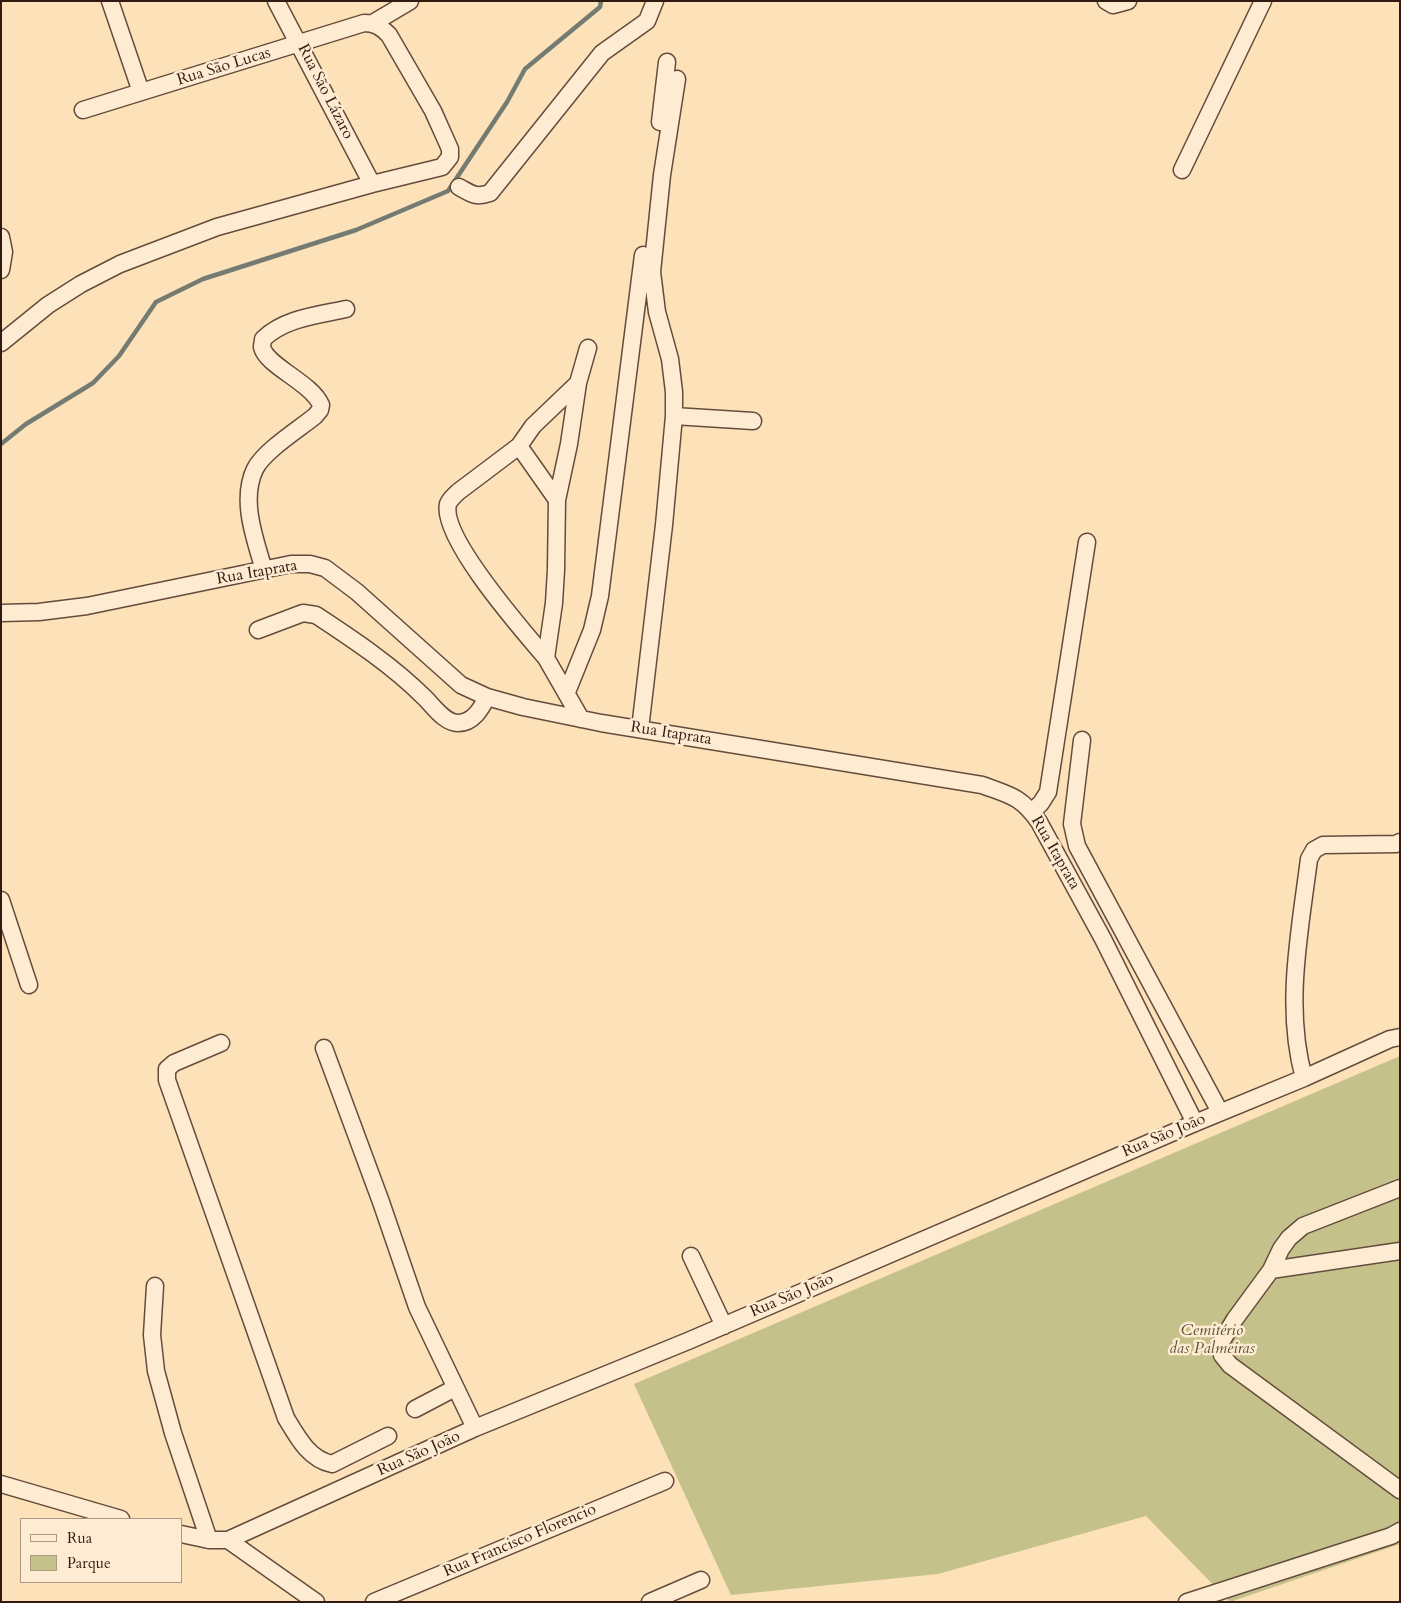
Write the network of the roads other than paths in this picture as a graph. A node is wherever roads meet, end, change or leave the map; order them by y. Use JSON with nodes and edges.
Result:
{"nodes":[{"id":1,"x":110,"y":1,"type":"edge"},
{"id":2,"x":276,"y":1,"type":"edge"},
{"id":3,"x":410,"y":1,"type":"edge"},
{"id":4,"x":655,"y":1,"type":"edge"},
{"id":5,"x":1106,"y":1,"type":"edge"},
{"id":6,"x":1128,"y":1,"type":"edge"},
{"id":7,"x":1263,"y":1,"type":"edge"},
{"id":8,"x":369,"y":23,"type":"junction"},
{"id":9,"x":300,"y":44,"type":"junction"},
{"id":10,"x":667,"y":62,"type":"dead end"},
{"id":11,"x":677,"y":79,"type":"dead end"},
{"id":12,"x":141,"y":92,"type":"junction"},
{"id":13,"x":83,"y":110,"type":"dead end"},
{"id":14,"x":1182,"y":170,"type":"dead end"},
{"id":15,"x":372,"y":184,"type":"junction"},
{"id":16,"x":459,"y":186,"type":"dead end"},
{"id":17,"x":1,"y":237,"type":"edge"},
{"id":18,"x":1,"y":270,"type":"edge"},
{"id":19,"x":346,"y":309,"type":"dead end"},
{"id":20,"x":1,"y":343,"type":"edge"},
{"id":21,"x":588,"y":348,"type":"dead end"},
{"id":22,"x":578,"y":383,"type":"junction"},
{"id":23,"x":674,"y":416,"type":"junction"},
{"id":24,"x":752,"y":421,"type":"dead end"},
{"id":25,"x":519,"y":446,"type":"junction"},
{"id":26,"x":557,"y":500,"type":"junction"},
{"id":27,"x":1087,"y":542,"type":"dead end"},
{"id":28,"x":264,"y":570,"type":"junction"},
{"id":29,"x":1,"y":613,"type":"edge"},
{"id":30,"x":258,"y":630,"type":"dead end"},
{"id":31,"x":546,"y":658,"type":"junction"},
{"id":32,"x":567,"y":692,"type":"junction"},
{"id":33,"x":487,"y":696,"type":"junction"},
{"id":34,"x":581,"y":719,"type":"junction"},
{"id":35,"x":640,"y":729,"type":"junction"},
{"id":36,"x":1082,"y":740,"type":"dead end"},
{"id":37,"x":1032,"y":812,"type":"junction"},
{"id":38,"x":1400,"y":842,"type":"edge"},
{"id":39,"x":1,"y":900,"type":"edge"},
{"id":40,"x":29,"y":985,"type":"dead end"},
{"id":41,"x":1400,"y":1036,"type":"edge"},
{"id":42,"x":221,"y":1043,"type":"dead end"},
{"id":43,"x":324,"y":1048,"type":"dead end"},
{"id":44,"x":1304,"y":1078,"type":"junction"},
{"id":45,"x":1220,"y":1112,"type":"junction"},
{"id":46,"x":1195,"y":1123,"type":"junction"},
{"id":47,"x":1400,"y":1188,"type":"edge"},
{"id":48,"x":1400,"y":1251,"type":"edge"},
{"id":49,"x":691,"y":1256,"type":"dead end"},
{"id":50,"x":1271,"y":1270,"type":"junction"},
{"id":51,"x":155,"y":1286,"type":"dead end"},
{"id":52,"x":724,"y":1326,"type":"junction"},
{"id":53,"x":455,"y":1388,"type":"junction"},
{"id":54,"x":415,"y":1409,"type":"dead end"},
{"id":55,"x":476,"y":1428,"type":"junction"},
{"id":56,"x":388,"y":1436,"type":"dead end"},
{"id":57,"x":332,"y":1464,"type":"junction"},
{"id":58,"x":665,"y":1481,"type":"dead end"},
{"id":59,"x":1,"y":1484,"type":"edge"},
{"id":60,"x":343,"y":1488,"type":"junction"},
{"id":61,"x":1400,"y":1490,"type":"edge"},
{"id":62,"x":118,"y":1518,"type":"edge"},
{"id":63,"x":1400,"y":1531,"type":"edge"},
{"id":64,"x":182,"y":1534,"type":"edge"},
{"id":65,"x":209,"y":1540,"type":"junction"},
{"id":66,"x":228,"y":1540,"type":"junction"},
{"id":67,"x":701,"y":1580,"type":"dead end"},
{"id":68,"x":316,"y":1602,"type":"edge"},
{"id":69,"x":374,"y":1602,"type":"edge"},
{"id":70,"x":650,"y":1602,"type":"edge"},
{"id":71,"x":1188,"y":1602,"type":"edge"}],
"edges":[{"from":1,"to":12,"type":"street"},
{"from":2,"to":9,"type":"street","name":"Rua São Lázaro"},
{"from":3,"to":8,"type":"street","name":"Rua São Lucas"},
{"from":4,"to":16,"type":"street"},
{"from":5,"to":6,"type":"street"},
{"from":7,"to":14,"type":"street"},
{"from":8,"to":9,"type":"street","name":"Rua São Lucas"},
{"from":8,"to":15,"type":"street"},
{"from":9,"to":12,"type":"street","name":"Rua São Lucas"},
{"from":9,"to":15,"type":"street","name":"Rua São Lázaro"},
{"from":10,"to":32,"type":"street"},
{"from":11,"to":23,"type":"street"},
{"from":12,"to":13,"type":"street","name":"Rua São Lucas"},
{"from":15,"to":20,"type":"street"},
{"from":17,"to":18,"type":"street"},
{"from":19,"to":28,"type":"street"},
{"from":21,"to":22,"type":"street"},
{"from":22,"to":25,"type":"street"},
{"from":22,"to":26,"type":"street"},
{"from":23,"to":24,"type":"street"},
{"from":23,"to":35,"type":"street"},
{"from":25,"to":26,"type":"street"},
{"from":25,"to":31,"type":"street"},
{"from":26,"to":31,"type":"street"},
{"from":27,"to":37,"type":"street"},
{"from":28,"to":29,"type":"street","name":"Rua Itaprata"},
{"from":28,"to":33,"type":"street","name":"Rua Itaprata"},
{"from":30,"to":33,"type":"street"},
{"from":31,"to":32,"type":"street"},
{"from":32,"to":34,"type":"street"},
{"from":33,"to":34,"type":"street","name":"Rua Itaprata"},
{"from":34,"to":35,"type":"street","name":"Rua Itaprata"},
{"from":35,"to":37,"type":"street","name":"Rua Itaprata"},
{"from":36,"to":45,"type":"street"},
{"from":37,"to":46,"type":"street","name":"Rua Itaprata"},
{"from":38,"to":44,"type":"street"},
{"from":39,"to":40,"type":"street"},
{"from":41,"to":44,"type":"street","name":"Rua São João"},
{"from":42,"to":57,"type":"street"},
{"from":43,"to":53,"type":"street"},
{"from":44,"to":45,"type":"street","name":"Rua São João"},
{"from":45,"to":46,"type":"street","name":"Rua São João"},
{"from":46,"to":52,"type":"street","name":"Rua São João"},
{"from":47,"to":50,"type":"street"},
{"from":48,"to":50,"type":"street"},
{"from":49,"to":52,"type":"street"},
{"from":50,"to":61,"type":"street"},
{"from":51,"to":65,"type":"street"},
{"from":52,"to":55,"type":"street","name":"Rua São João"},
{"from":53,"to":54,"type":"street"},
{"from":53,"to":55,"type":"street"},
{"from":55,"to":60,"type":"street","name":"Rua São João"},
{"from":56,"to":57,"type":"street"},
{"from":57,"to":60,"type":"street"},
{"from":58,"to":69,"type":"street","name":"Rua Francisco Florencio"},
{"from":59,"to":62,"type":"street"},
{"from":60,"to":66,"type":"street","name":"Rua São João"},
{"from":63,"to":71,"type":"street"},
{"from":64,"to":65,"type":"street","name":"Rua São João"},
{"from":65,"to":66,"type":"street","name":"Rua São João"},
{"from":66,"to":68,"type":"street"},
{"from":67,"to":70,"type":"street"}]}
